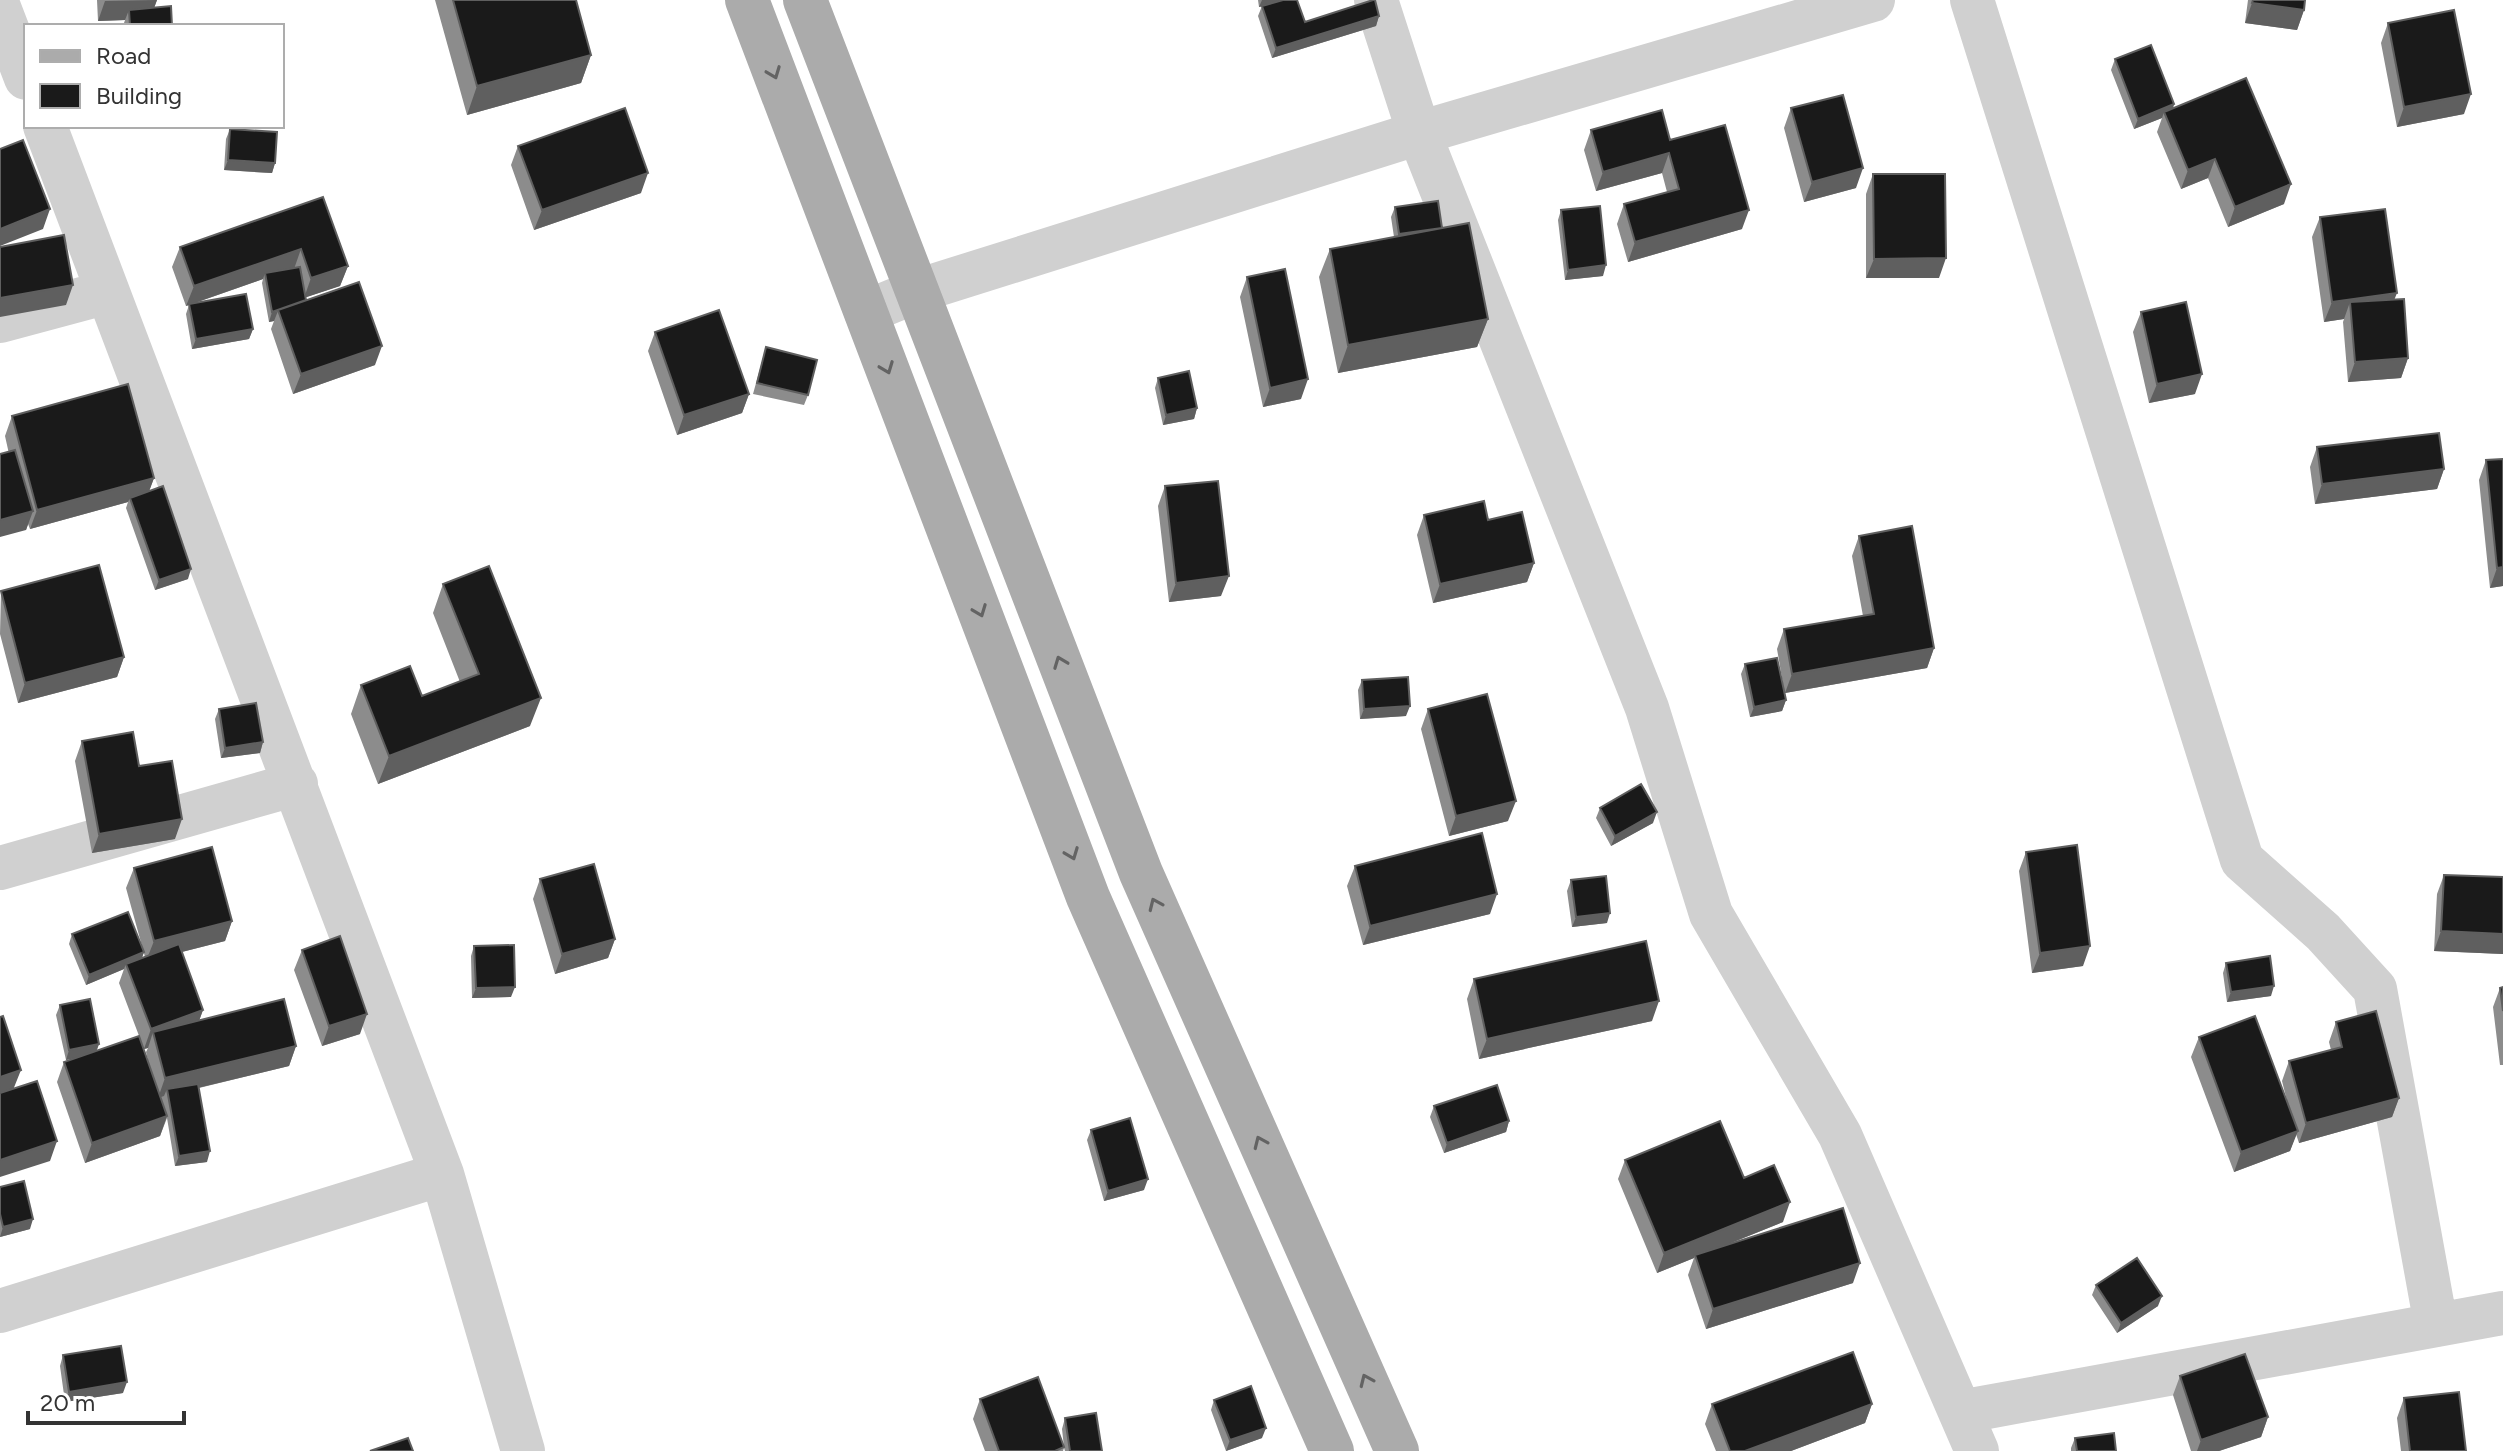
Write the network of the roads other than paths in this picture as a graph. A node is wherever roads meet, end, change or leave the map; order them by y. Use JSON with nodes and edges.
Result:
{"nodes":[{"id":1,"x":747,"y":0,"type":"edge"},
{"id":2,"x":805,"y":0,"type":"edge"},
{"id":3,"x":1376,"y":0,"type":"edge"},
{"id":4,"x":1873,"y":0,"type":"edge"},
{"id":5,"x":1972,"y":0,"type":"edge"},
{"id":6,"x":0,"y":10,"type":"edge"},
{"id":7,"x":24,"y":73,"type":"edge"},
{"id":8,"x":46,"y":128,"type":"edge"},
{"id":9,"x":1419,"y":133,"type":"junction"},
{"id":10,"x":917,"y":291,"type":"junction"},
{"id":11,"x":108,"y":292,"type":"junction"},
{"id":12,"x":866,"y":312,"type":"junction"},
{"id":13,"x":0,"y":321,"type":"edge"},
{"id":14,"x":296,"y":784,"type":"junction"},
{"id":15,"x":0,"y":868,"type":"edge"},
{"id":16,"x":442,"y":1174,"type":"junction"},
{"id":17,"x":0,"y":1311,"type":"edge"},
{"id":18,"x":2503,"y":1313,"type":"edge"},
{"id":19,"x":2436,"y":1325,"type":"junction"},
{"id":20,"x":1969,"y":1432,"type":"edge"},
{"id":21,"x":523,"y":1451,"type":"edge"},
{"id":22,"x":1332,"y":1451,"type":"edge"},
{"id":23,"x":1397,"y":1451,"type":"edge"}],
"edges":[{"from":1,"to":12,"type":"main road","one_way":true},
{"from":2,"to":10,"type":"main road"},
{"from":3,"to":9,"type":"street"},
{"from":4,"to":9,"type":"street"},
{"from":5,"to":19,"type":"street"},
{"from":6,"to":7,"type":"street"},
{"from":8,"to":11,"type":"street"},
{"from":9,"to":10,"type":"street"},
{"from":9,"to":20,"type":"street"},
{"from":10,"to":12,"type":"street"},
{"from":23,"to":10,"type":"main road","one_way":true},
{"from":11,"to":13,"type":"street"},
{"from":11,"to":14,"type":"street"},
{"from":12,"to":22,"type":"main road","one_way":true},
{"from":14,"to":15,"type":"street"},
{"from":14,"to":16,"type":"street"},
{"from":16,"to":17,"type":"street"},
{"from":16,"to":21,"type":"street"},
{"from":18,"to":19,"type":"street"},
{"from":19,"to":20,"type":"street"}]}
